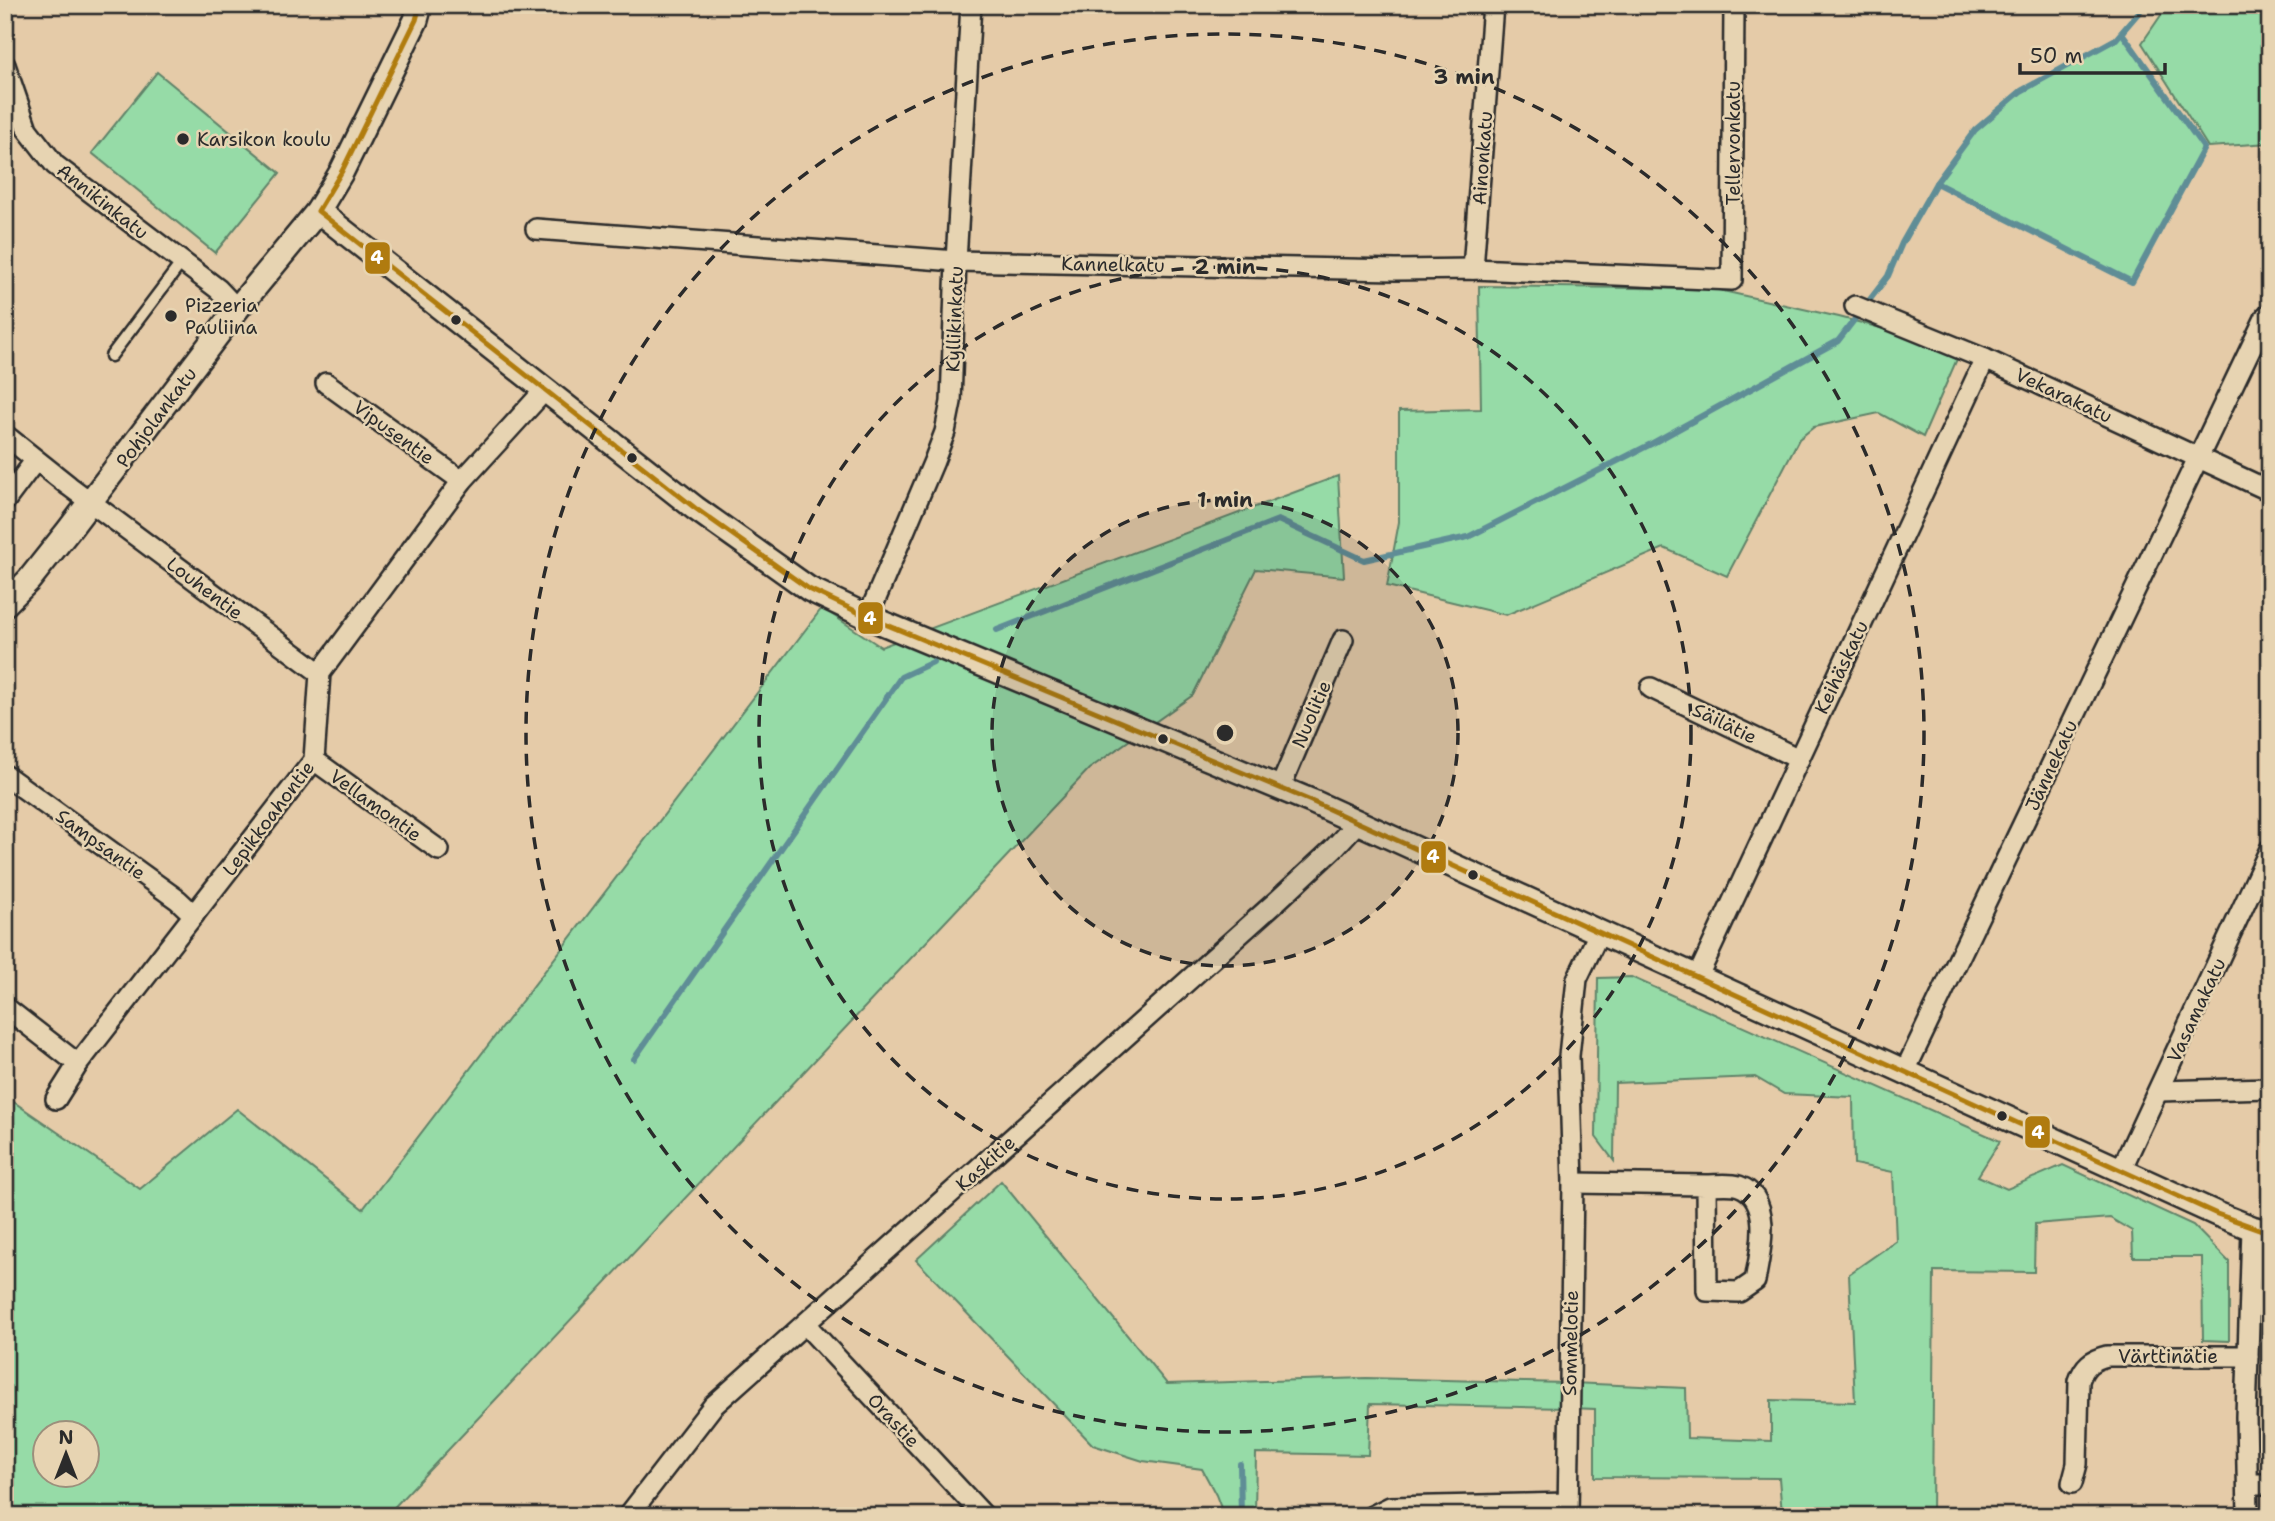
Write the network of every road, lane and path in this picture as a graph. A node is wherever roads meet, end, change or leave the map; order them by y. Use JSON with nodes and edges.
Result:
{"nodes":[{"id":1,"x":420,"y":5,"type":"edge"},
{"id":2,"x":965,"y":5,"type":"edge"},
{"id":3,"x":987,"y":5,"type":"edge"},
{"id":4,"x":1493,"y":5,"type":"edge"},
{"id":5,"x":1734,"y":5,"type":"edge"},
{"id":6,"x":971,"y":6,"type":"edge"},
{"id":7,"x":5,"y":65,"type":"edge"},
{"id":8,"x":318,"y":211,"type":"junction"},
{"id":9,"x":536,"y":229,"type":"dead end"},
{"id":10,"x":956,"y":261,"type":"junction"},
{"id":11,"x":182,"y":262,"type":"junction"},
{"id":12,"x":1473,"y":269,"type":"junction"},
{"id":13,"x":1732,"y":280,"type":"joint"},
{"id":14,"x":1855,"y":306,"type":"dead end"},
{"id":15,"x":237,"y":309,"type":"junction"},
{"id":16,"x":2270,"y":313,"type":"edge"},
{"id":17,"x":111,"y":356,"type":"dead end"},
{"id":18,"x":1985,"y":359,"type":"junction"},
{"id":19,"x":326,"y":383,"type":"dead end"},
{"id":20,"x":544,"y":391,"type":"junction"},
{"id":21,"x":5,"y":435,"type":"edge"},
{"id":22,"x":2198,"y":457,"type":"junction"},
{"id":23,"x":35,"y":461,"type":"junction"},
{"id":24,"x":462,"y":481,"type":"junction"},
{"id":25,"x":2270,"y":491,"type":"edge"},
{"id":26,"x":5,"y":501,"type":"edge"},
{"id":27,"x":90,"y":502,"type":"junction"},
{"id":28,"x":5,"y":604,"type":"edge"},
{"id":29,"x":868,"y":617,"type":"junction"},
{"id":30,"x":1343,"y":640,"type":"dead end"},
{"id":31,"x":320,"y":673,"type":"junction"},
{"id":32,"x":1651,"y":688,"type":"dead end"},
{"id":33,"x":1799,"y":759,"type":"junction"},
{"id":34,"x":314,"y":760,"type":"junction"},
{"id":35,"x":5,"y":775,"type":"edge"},
{"id":36,"x":1280,"y":788,"type":"junction"},
{"id":37,"x":1357,"y":822,"type":"junction"},
{"id":38,"x":439,"y":849,"type":"dead end"},
{"id":39,"x":2270,"y":849,"type":"edge"},
{"id":40,"x":194,"y":915,"type":"junction"},
{"id":41,"x":1600,"y":931,"type":"junction"},
{"id":42,"x":1698,"y":975,"type":"junction"},
{"id":43,"x":5,"y":1007,"type":"edge"},
{"id":44,"x":78,"y":1063,"type":"junction"},
{"id":45,"x":1904,"y":1073,"type":"junction"},
{"id":46,"x":2270,"y":1088,"type":"edge"},
{"id":47,"x":2159,"y":1091,"type":"junction"},
{"id":48,"x":56,"y":1099,"type":"dead end"},
{"id":49,"x":2121,"y":1170,"type":"junction"},
{"id":50,"x":1573,"y":1183,"type":"junction"},
{"id":51,"x":1706,"y":1185,"type":"junction"},
{"id":52,"x":2261,"y":1231,"type":"edge"},
{"id":53,"x":805,"y":1324,"type":"junction"},
{"id":54,"x":2248,"y":1356,"type":"junction"},
{"id":55,"x":2072,"y":1483,"type":"dead end"},
{"id":56,"x":2248,"y":1484,"type":"junction"},
{"id":57,"x":2270,"y":1484,"type":"edge"},
{"id":58,"x":1567,"y":1509,"type":"edge"},
{"id":59,"x":1439,"y":1510,"type":"edge"},
{"id":60,"x":637,"y":1512,"type":"edge"},
{"id":61,"x":984,"y":1516,"type":"edge"},
{"id":62,"x":1372,"y":1516,"type":"edge"},
{"id":63,"x":2248,"y":1516,"type":"edge"}],
"edges":[{"from":1,"to":8,"type":"street","name":"Pohjolankatu"},
{"from":2,"to":6,"type":"street"},
{"from":3,"to":6,"type":"street"},
{"from":4,"to":12,"type":"street","name":"Ainonkatu"},
{"from":5,"to":13,"type":"street","name":"Tellervonkatu"},
{"from":6,"to":10,"type":"street","name":"Kyllikinkatu"},
{"from":7,"to":11,"type":"street","name":"Annikinkatu"},
{"from":8,"to":15,"type":"street","name":"Pohjolankatu"},
{"from":8,"to":20,"type":"street"},
{"from":9,"to":10,"type":"street","name":"Kannelkatu"},
{"from":10,"to":12,"type":"street","name":"Kannelkatu"},
{"from":10,"to":29,"type":"street","name":"Kyllikinkatu"},
{"from":11,"to":15,"type":"street","name":"Annikinkatu"},
{"from":11,"to":17,"type":"lane"},
{"from":12,"to":13,"type":"street","name":"Kannelkatu"},
{"from":14,"to":18,"type":"street","name":"Vekarakatu"},
{"from":15,"to":27,"type":"street","name":"Pohjolankatu"},
{"from":16,"to":22,"type":"street","name":"Jännekatu"},
{"from":18,"to":22,"type":"street","name":"Vekarakatu"},
{"from":18,"to":33,"type":"street","name":"Keihäskatu"},
{"from":19,"to":24,"type":"street","name":"Vipusentie"},
{"from":20,"to":24,"type":"street"},
{"from":20,"to":29,"type":"street"},
{"from":21,"to":23,"type":"street","name":"Louhentie"},
{"from":22,"to":25,"type":"street","name":"Vekarakatu"},
{"from":22,"to":45,"type":"street","name":"Jännekatu"},
{"from":23,"to":26,"type":"street"},
{"from":23,"to":27,"type":"street","name":"Louhentie"},
{"from":24,"to":31,"type":"street"},
{"from":27,"to":28,"type":"street","name":"Pohjolankatu"},
{"from":27,"to":31,"type":"street","name":"Louhentie"},
{"from":29,"to":36,"type":"street"},
{"from":30,"to":36,"type":"street","name":"Nuolitie"},
{"from":31,"to":34,"type":"street","name":"Lepikkoahontie"},
{"from":32,"to":33,"type":"street","name":"Säilätie"},
{"from":33,"to":42,"type":"street","name":"Keihäskatu"},
{"from":34,"to":38,"type":"street","name":"Vellamontie"},
{"from":34,"to":40,"type":"street","name":"Lepikkoahontie"},
{"from":35,"to":40,"type":"street","name":"Sampsantie"},
{"from":36,"to":37,"type":"street"},
{"from":37,"to":41,"type":"street"},
{"from":37,"to":53,"type":"street","name":"Kaskitie"},
{"from":39,"to":47,"type":"street","name":"Vasamakatu"},
{"from":40,"to":44,"type":"street","name":"Lepikkoahontie"},
{"from":41,"to":42,"type":"street"},
{"from":41,"to":50,"type":"street","name":"Sommelotie"},
{"from":42,"to":45,"type":"street"},
{"from":43,"to":44,"type":"street"},
{"from":44,"to":48,"type":"street","name":"Lepikkoahontie"},
{"from":45,"to":49,"type":"street"},
{"from":46,"to":47,"type":"street"},
{"from":47,"to":49,"type":"street","name":"Vasamakatu"},
{"from":49,"to":52,"type":"street"},
{"from":50,"to":51,"type":"street"},
{"from":50,"to":58,"type":"street","name":"Sommelotie"},
{"from":51,"to":51,"type":"street"},
{"from":52,"to":54,"type":"street"},
{"from":53,"to":60,"type":"street","name":"Kaskitie"},
{"from":53,"to":61,"type":"street","name":"Orastie"},
{"from":54,"to":55,"type":"street","name":"Värttinätie"},
{"from":54,"to":56,"type":"street"},
{"from":56,"to":57,"type":"street"},
{"from":56,"to":63,"type":"street"},
{"from":58,"to":59,"type":"street","name":"Sommelotie"},
{"from":59,"to":62,"type":"street","name":"Sommelotie"}]}
